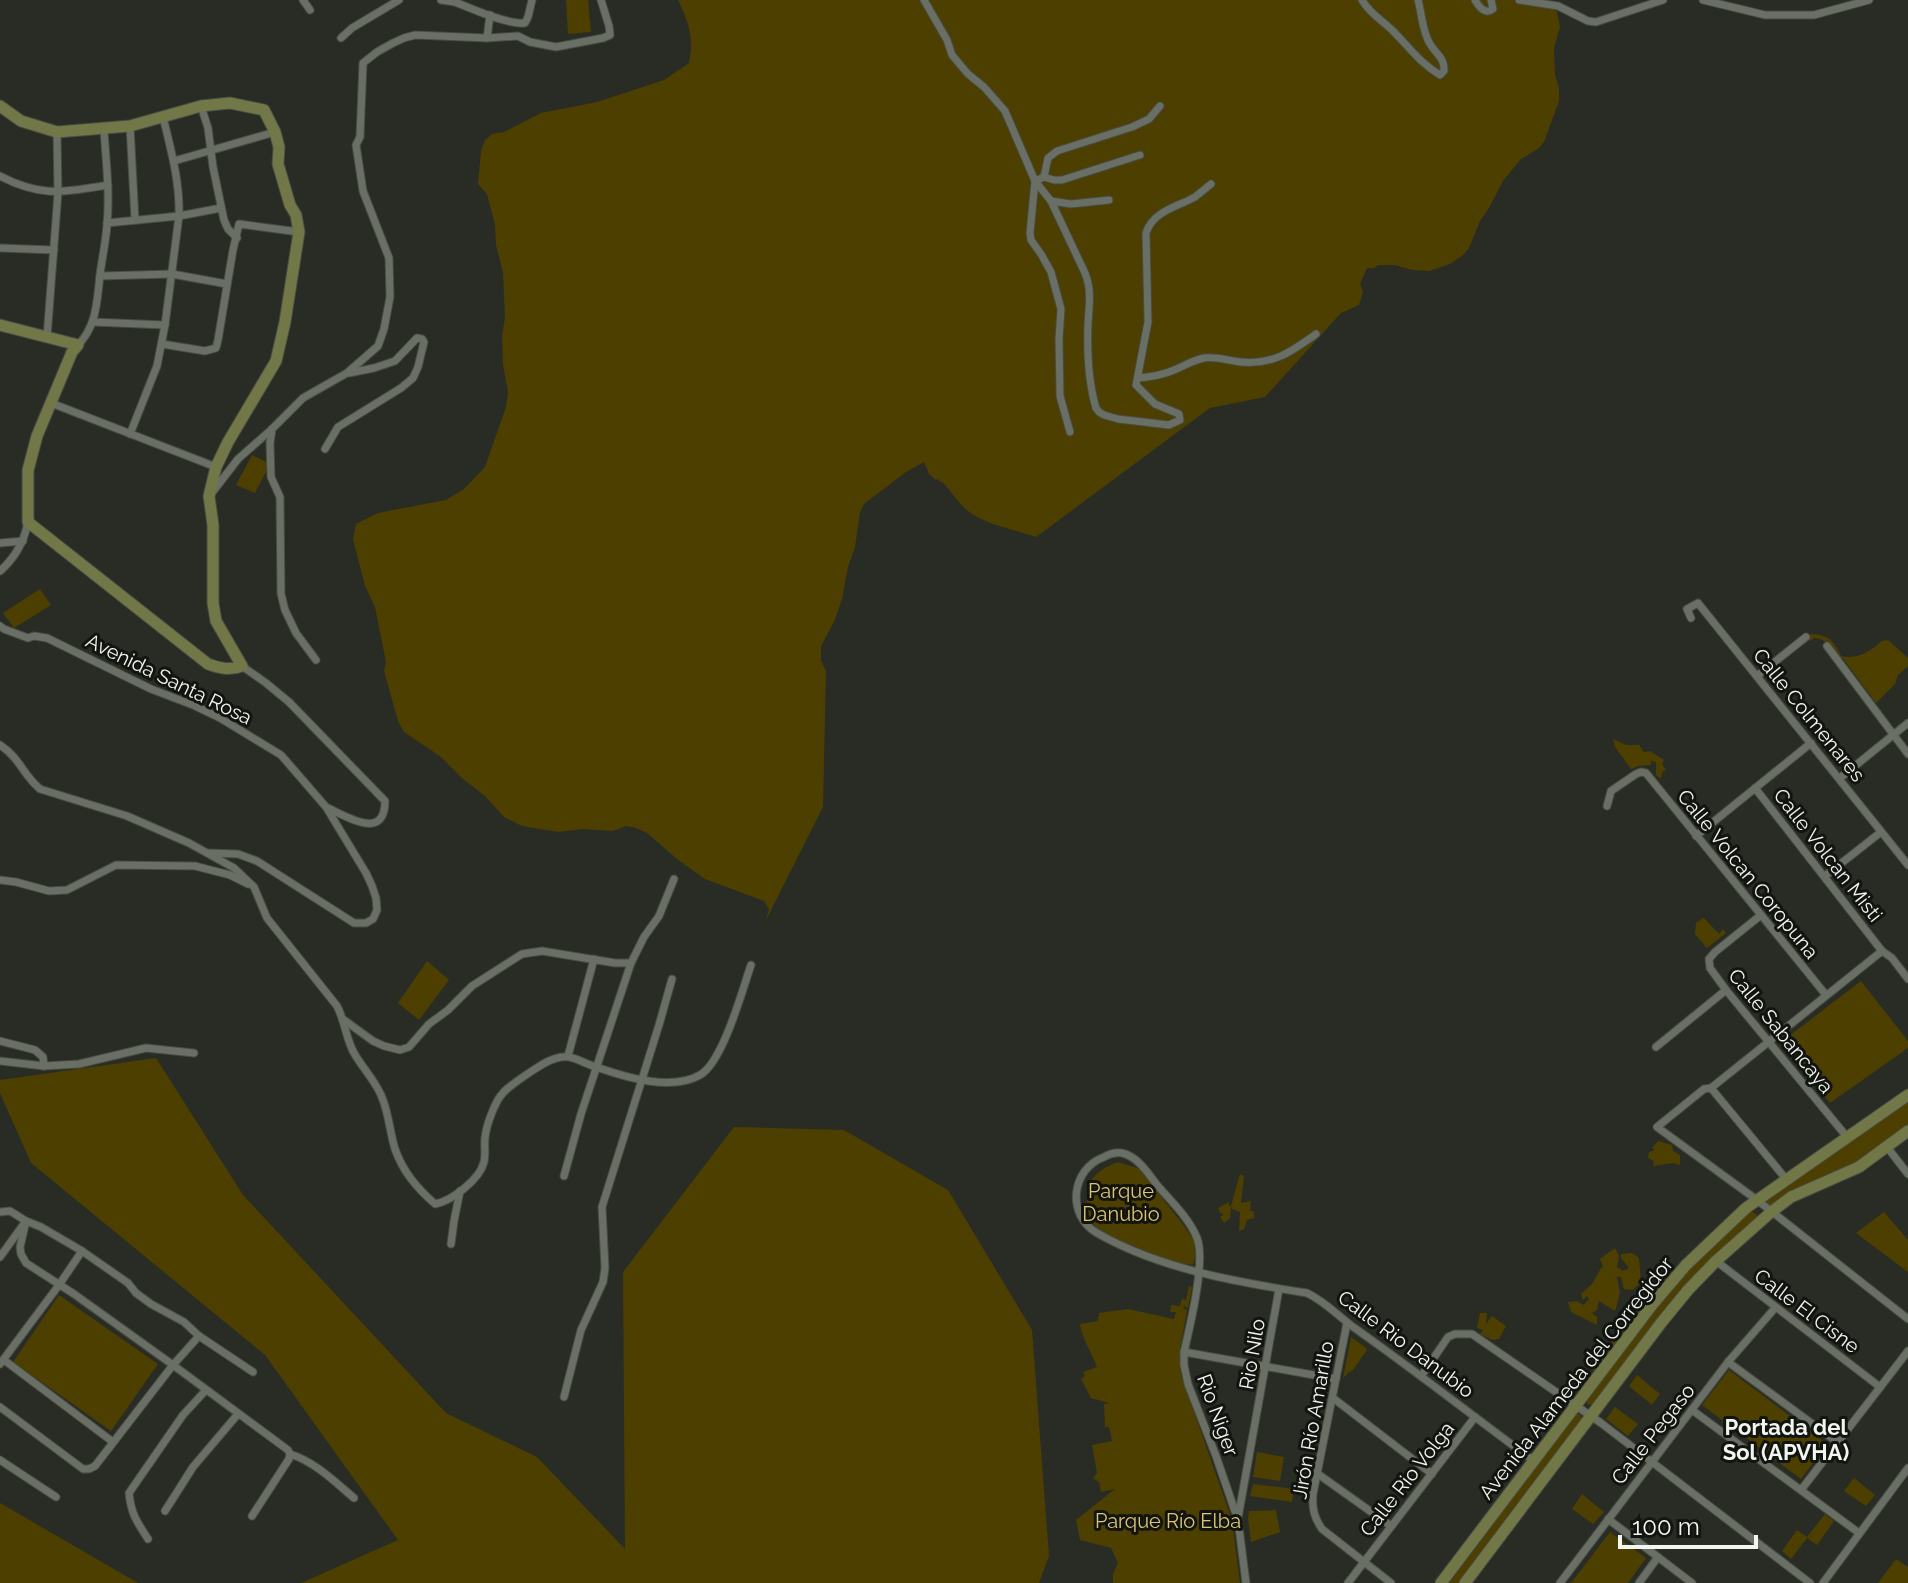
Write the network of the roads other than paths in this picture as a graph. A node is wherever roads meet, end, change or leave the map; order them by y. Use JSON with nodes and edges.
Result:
{"nodes":[{"id":1,"x":303,"y":0,"type":"edge"},
{"id":2,"x":399,"y":0,"type":"edge"},
{"id":3,"x":441,"y":0,"type":"edge"},
{"id":4,"x":532,"y":0,"type":"edge"},
{"id":5,"x":601,"y":0,"type":"edge"},
{"id":6,"x":924,"y":0,"type":"edge"},
{"id":7,"x":1362,"y":0,"type":"edge"},
{"id":8,"x":1418,"y":0,"type":"edge"},
{"id":9,"x":1475,"y":0,"type":"edge"},
{"id":10,"x":1491,"y":0,"type":"edge"},
{"id":11,"x":1519,"y":0,"type":"edge"},
{"id":12,"x":1663,"y":0,"type":"edge"},
{"id":13,"x":1703,"y":0,"type":"edge"},
{"id":14,"x":1869,"y":0,"type":"edge"},
{"id":15,"x":454,"y":1,"type":"edge"},
{"id":16,"x":310,"y":10,"type":"dead end"},
{"id":17,"x":490,"y":15,"type":"junction"},
{"id":18,"x":341,"y":38,"type":"dead end"},
{"id":19,"x":487,"y":38,"type":"junction"},
{"id":20,"x":0,"y":106,"type":"edge"},
{"id":21,"x":201,"y":106,"type":"junction"},
{"id":22,"x":1160,"y":106,"type":"dead end"},
{"id":23,"x":163,"y":117,"type":"junction"},
{"id":24,"x":130,"y":126,"type":"junction"},
{"id":25,"x":104,"y":130,"type":"junction"},
{"id":26,"x":57,"y":132,"type":"junction"},
{"id":27,"x":275,"y":132,"type":"junction"},
{"id":28,"x":211,"y":150,"type":"junction"},
{"id":29,"x":1140,"y":155,"type":"dead end"},
{"id":30,"x":174,"y":161,"type":"junction"},
{"id":31,"x":0,"y":176,"type":"edge"},
{"id":32,"x":1044,"y":177,"type":"junction"},
{"id":33,"x":1035,"y":181,"type":"junction"},
{"id":34,"x":1211,"y":184,"type":"dead end"},
{"id":35,"x":108,"y":185,"type":"junction"},
{"id":36,"x":58,"y":193,"type":"junction"},
{"id":37,"x":1109,"y":200,"type":"dead end"},
{"id":38,"x":1051,"y":201,"type":"junction"},
{"id":39,"x":221,"y":208,"type":"junction"},
{"id":40,"x":179,"y":216,"type":"junction"},
{"id":41,"x":135,"y":220,"type":"junction"},
{"id":42,"x":107,"y":223,"type":"junction"},
{"id":43,"x":299,"y":232,"type":"junction"},
{"id":44,"x":237,"y":238,"type":"junction"},
{"id":45,"x":0,"y":248,"type":"edge"},
{"id":46,"x":54,"y":250,"type":"junction"},
{"id":47,"x":172,"y":274,"type":"junction"},
{"id":48,"x":100,"y":276,"type":"junction"},
{"id":49,"x":227,"y":284,"type":"junction"},
{"id":50,"x":93,"y":322,"type":"junction"},
{"id":51,"x":0,"y":325,"type":"edge"},
{"id":52,"x":165,"y":325,"type":"junction"},
{"id":53,"x":1316,"y":334,"type":"dead end"},
{"id":54,"x":47,"y":337,"type":"junction"},
{"id":55,"x":162,"y":344,"type":"junction"},
{"id":56,"x":78,"y":345,"type":"junction"},
{"id":57,"x":347,"y":373,"type":"junction"},
{"id":58,"x":1138,"y":378,"type":"junction"},
{"id":59,"x":51,"y":403,"type":"junction"},
{"id":60,"x":272,"y":429,"type":"junction"},
{"id":61,"x":1070,"y":432,"type":"dead end"},
{"id":62,"x":130,"y":434,"type":"junction"},
{"id":63,"x":325,"y":449,"type":"dead end"},
{"id":64,"x":216,"y":467,"type":"junction"},
{"id":65,"x":210,"y":500,"type":"junction"},
{"id":66,"x":28,"y":522,"type":"junction"},
{"id":67,"x":23,"y":541,"type":"junction"},
{"id":68,"x":0,"y":543,"type":"edge"},
{"id":69,"x":0,"y":571,"type":"edge"},
{"id":70,"x":1691,"y":618,"type":"dead end"},
{"id":71,"x":0,"y":626,"type":"edge"},
{"id":72,"x":1806,"y":637,"type":"dead end"},
{"id":73,"x":1827,"y":646,"type":"dead end"},
{"id":74,"x":316,"y":660,"type":"dead end"},
{"id":75,"x":242,"y":666,"type":"junction"},
{"id":76,"x":1757,"y":676,"type":"junction"},
{"id":77,"x":1908,"y":723,"type":"edge"},
{"id":78,"x":1893,"y":734,"type":"junction"},
{"id":79,"x":1811,"y":743,"type":"junction"},
{"id":80,"x":0,"y":745,"type":"edge"},
{"id":81,"x":1908,"y":754,"type":"edge"},
{"id":82,"x":1840,"y":778,"type":"junction"},
{"id":83,"x":1755,"y":788,"type":"junction"},
{"id":84,"x":1607,"y":806,"type":"dead end"},
{"id":85,"x":326,"y":807,"type":"junction"},
{"id":86,"x":1881,"y":832,"type":"junction"},
{"id":87,"x":1696,"y":836,"type":"junction"},
{"id":88,"x":207,"y":853,"type":"junction"},
{"id":89,"x":1908,"y":865,"type":"edge"},
{"id":90,"x":1825,"y":876,"type":"junction"},
{"id":91,"x":674,"y":879,"type":"dead end"},
{"id":92,"x":0,"y":880,"type":"edge"},
{"id":93,"x":254,"y":887,"type":"junction"},
{"id":94,"x":1761,"y":915,"type":"junction"},
{"id":95,"x":1882,"y":951,"type":"junction"},
{"id":96,"x":594,"y":959,"type":"junction"},
{"id":97,"x":631,"y":963,"type":"junction"},
{"id":98,"x":751,"y":965,"type":"dead end"},
{"id":99,"x":672,"y":979,"type":"dead end"},
{"id":100,"x":1908,"y":979,"type":"edge"},
{"id":101,"x":1726,"y":990,"type":"junction"},
{"id":102,"x":1826,"y":995,"type":"junction"},
{"id":103,"x":344,"y":1020,"type":"junction"},
{"id":104,"x":0,"y":1041,"type":"edge"},
{"id":105,"x":1769,"y":1041,"type":"junction"},
{"id":106,"x":1656,"y":1047,"type":"dead end"},
{"id":107,"x":194,"y":1053,"type":"dead end"},
{"id":108,"x":568,"y":1056,"type":"junction"},
{"id":109,"x":0,"y":1061,"type":"edge"},
{"id":110,"x":44,"y":1066,"type":"junction"},
{"id":111,"x":598,"y":1068,"type":"junction"},
{"id":112,"x":643,"y":1079,"type":"junction"},
{"id":113,"x":1711,"y":1088,"type":"junction"},
{"id":114,"x":1908,"y":1095,"type":"edge"},
{"id":115,"x":1908,"y":1131,"type":"edge"},
{"id":116,"x":1847,"y":1137,"type":"junction"},
{"id":117,"x":1887,"y":1147,"type":"junction"},
{"id":118,"x":1908,"y":1174,"type":"edge"},
{"id":119,"x":564,"y":1176,"type":"dead end"},
{"id":120,"x":1786,"y":1179,"type":"junction"},
{"id":121,"x":460,"y":1191,"type":"junction"},
{"id":122,"x":1757,"y":1200,"type":"junction"},
{"id":123,"x":0,"y":1212,"type":"edge"},
{"id":124,"x":1770,"y":1213,"type":"junction"},
{"id":125,"x":26,"y":1221,"type":"junction"},
{"id":126,"x":451,"y":1244,"type":"dead end"},
{"id":127,"x":82,"y":1251,"type":"junction"},
{"id":128,"x":0,"y":1257,"type":"edge"},
{"id":129,"x":1716,"y":1261,"type":"junction"},
{"id":130,"x":1198,"y":1272,"type":"junction"},
{"id":131,"x":59,"y":1285,"type":"junction"},
{"id":132,"x":1279,"y":1289,"type":"junction"},
{"id":133,"x":1775,"y":1308,"type":"junction"},
{"id":134,"x":1908,"y":1319,"type":"edge"},
{"id":135,"x":1347,"y":1323,"type":"junction"},
{"id":136,"x":199,"y":1336,"type":"junction"},
{"id":137,"x":1908,"y":1351,"type":"edge"},
{"id":138,"x":1184,"y":1352,"type":"junction"},
{"id":139,"x":2,"y":1362,"type":"edge"},
{"id":140,"x":1728,"y":1362,"type":"junction"},
{"id":141,"x":173,"y":1365,"type":"junction"},
{"id":142,"x":1266,"y":1366,"type":"junction"},
{"id":143,"x":253,"y":1372,"type":"dead end"},
{"id":144,"x":1422,"y":1375,"type":"junction"},
{"id":145,"x":1336,"y":1379,"type":"junction"},
{"id":146,"x":1880,"y":1387,"type":"junction"},
{"id":147,"x":206,"y":1390,"type":"junction"},
{"id":148,"x":564,"y":1397,"type":"dead end"},
{"id":149,"x":1333,"y":1398,"type":"junction"},
{"id":150,"x":1576,"y":1405,"type":"junction"},
{"id":151,"x":0,"y":1407,"type":"edge"},
{"id":152,"x":1692,"y":1410,"type":"junction"},
{"id":153,"x":238,"y":1414,"type":"junction"},
{"id":154,"x":1591,"y":1416,"type":"junction"},
{"id":155,"x":1475,"y":1417,"type":"junction"},
{"id":156,"x":113,"y":1442,"type":"junction"},
{"id":157,"x":1837,"y":1442,"type":"junction"},
{"id":158,"x":290,"y":1454,"type":"junction"},
{"id":159,"x":0,"y":1460,"type":"edge"},
{"id":160,"x":1534,"y":1461,"type":"junction"},
{"id":161,"x":1651,"y":1462,"type":"junction"},
{"id":162,"x":1908,"y":1468,"type":"edge"},
{"id":163,"x":1318,"y":1474,"type":"junction"},
{"id":164,"x":1432,"y":1474,"type":"junction"},
{"id":165,"x":1801,"y":1490,"type":"junction"},
{"id":166,"x":56,"y":1497,"type":"dead end"},
{"id":167,"x":354,"y":1498,"type":"dead end"},
{"id":168,"x":165,"y":1511,"type":"dead end"},
{"id":169,"x":252,"y":1516,"type":"dead end"},
{"id":170,"x":1608,"y":1519,"type":"junction"},
{"id":171,"x":1238,"y":1520,"type":"junction"},
{"id":172,"x":1391,"y":1526,"type":"junction"},
{"id":173,"x":1859,"y":1533,"type":"junction"},
{"id":174,"x":148,"y":1539,"type":"dead end"},
{"id":175,"x":1658,"y":1557,"type":"junction"},
{"id":176,"x":1364,"y":1561,"type":"junction"},
{"id":177,"x":1246,"y":1583,"type":"edge"},
{"id":178,"x":1348,"y":1583,"type":"edge"},
{"id":179,"x":1391,"y":1583,"type":"edge"},
{"id":180,"x":1441,"y":1583,"type":"edge"},
{"id":181,"x":1465,"y":1583,"type":"edge"},
{"id":182,"x":1560,"y":1583,"type":"edge"},
{"id":183,"x":1639,"y":1583,"type":"edge"},
{"id":184,"x":1692,"y":1583,"type":"edge"},
{"id":185,"x":1810,"y":1583,"type":"edge"},
{"id":186,"x":1823,"y":1583,"type":"edge"}],
"edges":[{"from":1,"to":16,"type":"street"},
{"from":2,"to":18,"type":"street"},
{"from":3,"to":15,"type":"street"},
{"from":4,"to":17,"type":"street"},
{"from":5,"to":19,"type":"street"},
{"from":6,"to":33,"type":"street"},
{"from":7,"to":8,"type":"street"},
{"from":9,"to":10,"type":"street"},
{"from":11,"to":12,"type":"street"},
{"from":13,"to":14,"type":"street"},
{"from":15,"to":17,"type":"street"},
{"from":17,"to":19,"type":"street"},
{"from":19,"to":57,"type":"street"},
{"from":20,"to":26,"type":"street"},
{"from":21,"to":23,"type":"street"},
{"from":21,"to":27,"type":"street"},
{"from":21,"to":28,"type":"street"},
{"from":22,"to":32,"type":"street"},
{"from":23,"to":24,"type":"street"},
{"from":23,"to":30,"type":"street"},
{"from":24,"to":25,"type":"street"},
{"from":24,"to":41,"type":"street"},
{"from":25,"to":26,"type":"street"},
{"from":25,"to":35,"type":"street"},
{"from":26,"to":36,"type":"street"},
{"from":27,"to":28,"type":"street"},
{"from":27,"to":43,"type":"street"},
{"from":28,"to":30,"type":"street"},
{"from":28,"to":39,"type":"street"},
{"from":29,"to":32,"type":"street"},
{"from":30,"to":40,"type":"street"},
{"from":31,"to":36,"type":"street"},
{"from":32,"to":33,"type":"street"},
{"from":33,"to":38,"type":"street"},
{"from":33,"to":61,"type":"street"},
{"from":34,"to":58,"type":"street"},
{"from":35,"to":36,"type":"street"},
{"from":35,"to":42,"type":"street"},
{"from":36,"to":46,"type":"street"},
{"from":37,"to":38,"type":"street"},
{"from":38,"to":58,"type":"street"},
{"from":39,"to":40,"type":"street"},
{"from":39,"to":44,"type":"street"},
{"from":40,"to":41,"type":"street"},
{"from":40,"to":47,"type":"street"},
{"from":41,"to":42,"type":"street"},
{"from":42,"to":48,"type":"street"},
{"from":43,"to":44,"type":"street"},
{"from":43,"to":64,"type":"street"},
{"from":44,"to":49,"type":"street"},
{"from":45,"to":46,"type":"street"},
{"from":46,"to":54,"type":"street"},
{"from":47,"to":48,"type":"street"},
{"from":47,"to":49,"type":"street"},
{"from":47,"to":52,"type":"street"},
{"from":48,"to":50,"type":"street"},
{"from":49,"to":55,"type":"street"},
{"from":50,"to":52,"type":"street"},
{"from":50,"to":56,"type":"street"},
{"from":51,"to":54,"type":"street"},
{"from":52,"to":55,"type":"street"},
{"from":53,"to":58,"type":"street"},
{"from":54,"to":56,"type":"street"},
{"from":55,"to":62,"type":"street"},
{"from":56,"to":59,"type":"street"},
{"from":57,"to":60,"type":"street"},
{"from":57,"to":63,"type":"street"},
{"from":59,"to":62,"type":"street"},
{"from":59,"to":66,"type":"street"},
{"from":60,"to":65,"type":"street"},
{"from":60,"to":74,"type":"street"},
{"from":62,"to":64,"type":"street"},
{"from":64,"to":65,"type":"street"},
{"from":65,"to":75,"type":"street"},
{"from":66,"to":67,"type":"street"},
{"from":66,"to":75,"type":"street"},
{"from":67,"to":68,"type":"street"},
{"from":67,"to":69,"type":"street"},
{"from":70,"to":76,"type":"street","name":"Calle Colmenares"},
{"from":71,"to":85,"type":"street","name":"Avenida Santa Rosa"},
{"from":72,"to":76,"type":"street"},
{"from":73,"to":78,"type":"street"},
{"from":75,"to":85,"type":"street"},
{"from":76,"to":79,"type":"street","name":"Calle Colmenares"},
{"from":77,"to":78,"type":"street"},
{"from":78,"to":81,"type":"street"},
{"from":78,"to":82,"type":"street"},
{"from":79,"to":82,"type":"street","name":"Calle Colmenares"},
{"from":79,"to":83,"type":"street"},
{"from":80,"to":88,"type":"street"},
{"from":82,"to":86,"type":"street","name":"Calle Colmenares"},
{"from":83,"to":87,"type":"street"},
{"from":83,"to":90,"type":"street","name":"Calle Volcan Misti"},
{"from":84,"to":87,"type":"street","name":"Calle Volcan Coropuna"},
{"from":85,"to":88,"type":"street","name":"Avenida Santa Rosa"},
{"from":86,"to":89,"type":"street","name":"Calle Colmenares"},
{"from":86,"to":90,"type":"street"},
{"from":87,"to":94,"type":"street","name":"Calle Volcan Coropuna"},
{"from":88,"to":93,"type":"street"},
{"from":90,"to":95,"type":"street","name":"Calle Volcan Misti"},
{"from":91,"to":97,"type":"street"},
{"from":92,"to":93,"type":"street"},
{"from":93,"to":103,"type":"street"},
{"from":94,"to":101,"type":"street","name":"Calle Sabancaya"},
{"from":94,"to":102,"type":"street","name":"Calle Volcan Coropuna"},
{"from":95,"to":100,"type":"street","name":"Calle Volcan Misti"},
{"from":95,"to":102,"type":"street"},
{"from":96,"to":97,"type":"street"},
{"from":96,"to":103,"type":"street"},
{"from":96,"to":108,"type":"street"},
{"from":97,"to":111,"type":"street"},
{"from":98,"to":112,"type":"street"},
{"from":99,"to":112,"type":"street"},
{"from":101,"to":105,"type":"street","name":"Calle Sabancaya"},
{"from":101,"to":106,"type":"street"},
{"from":102,"to":105,"type":"street"},
{"from":103,"to":121,"type":"street"},
{"from":104,"to":110,"type":"street"},
{"from":105,"to":113,"type":"street"},
{"from":105,"to":116,"type":"street","name":"Calle Sabancaya"},
{"from":107,"to":110,"type":"street"},
{"from":108,"to":111,"type":"street"},
{"from":108,"to":121,"type":"street"},
{"from":109,"to":110,"type":"street"},
{"from":111,"to":112,"type":"street"},
{"from":111,"to":119,"type":"street"},
{"from":112,"to":148,"type":"street"},
{"from":113,"to":120,"type":"street"},
{"from":113,"to":122,"type":"street"},
{"from":114,"to":116,"type":"street","name":"Avenida Alameda del Corregidor"},
{"from":115,"to":117,"type":"street","name":"Avenida Alameda del Corregidor"},
{"from":116,"to":120,"type":"street","name":"Avenida Alameda del Corregidor"},
{"from":117,"to":118,"type":"street"},
{"from":117,"to":124,"type":"street","name":"Avenida Alameda del Corregidor"},
{"from":120,"to":122,"type":"street","name":"Avenida Alameda del Corregidor"},
{"from":121,"to":126,"type":"street"},
{"from":122,"to":124,"type":"street"},
{"from":122,"to":150,"type":"street","name":"Avenida Alameda del Corregidor"},
{"from":123,"to":125,"type":"street"},
{"from":124,"to":129,"type":"street","name":"Avenida Alameda del Corregidor"},
{"from":124,"to":134,"type":"street"},
{"from":125,"to":127,"type":"street"},
{"from":125,"to":128,"type":"street"},
{"from":125,"to":131,"type":"street"},
{"from":127,"to":131,"type":"street"},
{"from":127,"to":136,"type":"street"},
{"from":129,"to":133,"type":"street","name":"Calle El Cisne"},
{"from":129,"to":154,"type":"street","name":"Avenida Alameda del Corregidor"},
{"from":130,"to":130,"type":"street","name":"Rio Niger"},
{"from":130,"to":132,"type":"street","name":"Calle Rio Danubio"},
{"from":130,"to":138,"type":"street","name":"Rio Niger"},
{"from":131,"to":139,"type":"street"},
{"from":131,"to":141,"type":"street"},
{"from":132,"to":135,"type":"street","name":"Calle Rio Danubio"},
{"from":132,"to":142,"type":"street","name":"Rio Nilo"},
{"from":133,"to":140,"type":"street","name":"Calle Pegaso"},
{"from":133,"to":146,"type":"street","name":"Calle El Cisne"},
{"from":135,"to":144,"type":"street","name":"Calle Rio Danubio"},
{"from":135,"to":145,"type":"street","name":"Jirón Río Amarillo"},
{"from":136,"to":141,"type":"street"},
{"from":136,"to":143,"type":"street"},
{"from":137,"to":146,"type":"street"},
{"from":138,"to":142,"type":"street"},
{"from":138,"to":171,"type":"street","name":"Rio Niger"},
{"from":139,"to":156,"type":"street"},
{"from":140,"to":152,"type":"street","name":"Calle Pegaso"},
{"from":140,"to":157,"type":"street"},
{"from":141,"to":147,"type":"street"},
{"from":141,"to":156,"type":"street"},
{"from":142,"to":145,"type":"street"},
{"from":142,"to":171,"type":"street","name":"Rio Nilo"},
{"from":144,"to":150,"type":"street"},
{"from":144,"to":155,"type":"street","name":"Calle Rio Danubio"},
{"from":145,"to":149,"type":"street","name":"Jirón Río Amarillo"},
{"from":146,"to":157,"type":"street"},
{"from":147,"to":153,"type":"street"},
{"from":147,"to":174,"type":"street"},
{"from":149,"to":163,"type":"street","name":"Jirón Río Amarillo"},
{"from":149,"to":164,"type":"street"},
{"from":150,"to":154,"type":"street"},
{"from":150,"to":160,"type":"street","name":"Avenida Alameda del Corregidor"},
{"from":151,"to":156,"type":"street"},
{"from":152,"to":161,"type":"street","name":"Calle Pegaso"},
{"from":152,"to":165,"type":"street"},
{"from":153,"to":158,"type":"street"},
{"from":153,"to":168,"type":"street"},
{"from":154,"to":161,"type":"street"},
{"from":154,"to":181,"type":"street","name":"Avenida Alameda del Corregidor"},
{"from":155,"to":160,"type":"street","name":"Calle Rio Danubio"},
{"from":155,"to":164,"type":"street","name":"Calle Rio Volga"},
{"from":157,"to":165,"type":"street"},
{"from":158,"to":167,"type":"street"},
{"from":158,"to":169,"type":"street"},
{"from":159,"to":166,"type":"street"},
{"from":160,"to":180,"type":"street","name":"Avenida Alameda del Corregidor"},
{"from":161,"to":170,"type":"street","name":"Calle Pegaso"},
{"from":161,"to":185,"type":"street"},
{"from":162,"to":173,"type":"street"},
{"from":163,"to":172,"type":"street"},
{"from":163,"to":176,"type":"street","name":"Jirón Río Amarillo"},
{"from":164,"to":172,"type":"street","name":"Calle Rio Volga"},
{"from":165,"to":173,"type":"street"},
{"from":170,"to":175,"type":"street"},
{"from":170,"to":182,"type":"street","name":"Calle Pegaso"},
{"from":171,"to":177,"type":"street"},
{"from":172,"to":176,"type":"street","name":"Calle Rio Volga"},
{"from":173,"to":186,"type":"street"},
{"from":175,"to":183,"type":"street"},
{"from":175,"to":184,"type":"street"},
{"from":176,"to":178,"type":"street","name":"Calle Rio Volga"},
{"from":176,"to":179,"type":"street","name":"Jirón Río Amarillo"}]}
